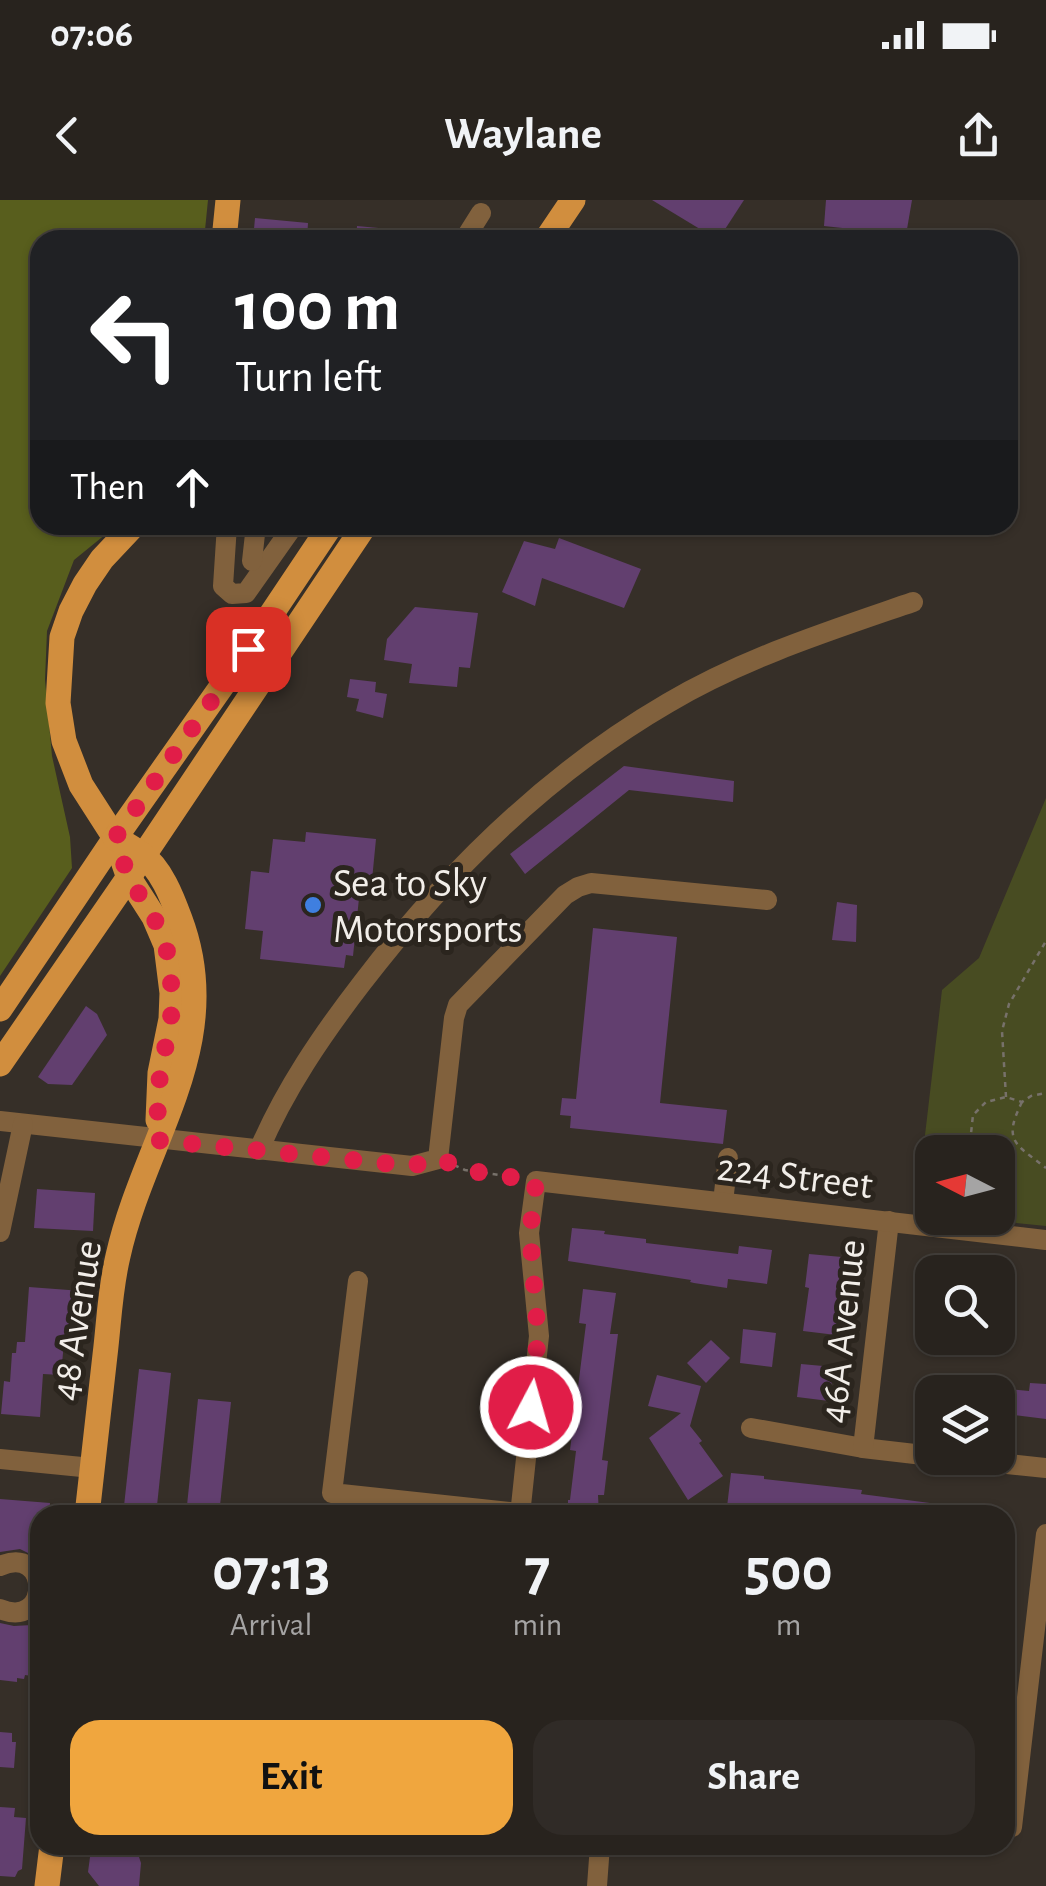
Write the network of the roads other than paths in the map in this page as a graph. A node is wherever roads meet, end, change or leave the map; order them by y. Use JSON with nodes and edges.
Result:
{"nodes":[{"id":1,"x":228,"y":200,"type":"edge"},
{"id":2,"x":574,"y":200,"type":"edge"},
{"id":3,"x":481,"y":213,"type":"dead end"},
{"id":4,"x":225,"y":230,"type":"edge"},
{"id":5,"x":470,"y":230,"type":"edge"},
{"id":6,"x":553,"y":230,"type":"edge"},
{"id":7,"x":125,"y":535,"type":"edge"},
{"id":8,"x":227,"y":535,"type":"edge"},
{"id":9,"x":255,"y":535,"type":"edge"},
{"id":10,"x":287,"y":535,"type":"edge"},
{"id":11,"x":324,"y":535,"type":"edge"},
{"id":12,"x":358,"y":535,"type":"edge"},
{"id":13,"x":252,"y":561,"type":"dead end"},
{"id":14,"x":913,"y":602,"type":"dead end"},
{"id":15,"x":115,"y":838,"type":"junction"},
{"id":16,"x":144,"y":855,"type":"junction"},
{"id":17,"x":129,"y":878,"type":"junction"},
{"id":18,"x":767,"y":900,"type":"dead end"},
{"id":19,"x":0,"y":1009,"type":"edge"},
{"id":20,"x":0,"y":1064,"type":"edge"},
{"id":21,"x":0,"y":1121,"type":"edge"},
{"id":22,"x":23,"y":1124,"type":"junction"},
{"id":23,"x":156,"y":1140,"type":"junction"},
{"id":24,"x":259,"y":1150,"type":"junction"},
{"id":25,"x":728,"y":1158,"type":"dead end"},
{"id":26,"x":723,"y":1202,"type":"junction"},
{"id":27,"x":889,"y":1221,"type":"junction"},
{"id":28,"x":0,"y":1232,"type":"edge"},
{"id":29,"x":1046,"y":1240,"type":"edge"},
{"id":30,"x":358,"y":1281,"type":"dead end"},
{"id":31,"x":751,"y":1428,"type":"dead end"},
{"id":32,"x":863,"y":1448,"type":"junction"},
{"id":33,"x":915,"y":1454,"type":"edge"},
{"id":34,"x":0,"y":1459,"type":"edge"},
{"id":35,"x":1015,"y":1465,"type":"edge"},
{"id":36,"x":92,"y":1468,"type":"junction"},
{"id":37,"x":1046,"y":1468,"type":"edge"},
{"id":38,"x":88,"y":1505,"type":"edge"},
{"id":39,"x":439,"y":1505,"type":"edge"},
{"id":40,"x":521,"y":1505,"type":"edge"},
{"id":41,"x":1046,"y":1534,"type":"edge"},
{"id":42,"x":0,"y":1566,"type":"edge"},
{"id":43,"x":30,"y":1567,"type":"edge"},
{"id":44,"x":30,"y":1607,"type":"edge"},
{"id":45,"x":0,"y":1609,"type":"edge"},
{"id":46,"x":1015,"y":1779,"type":"edge"},
{"id":47,"x":51,"y":1855,"type":"edge"},
{"id":48,"x":599,"y":1855,"type":"edge"},
{"id":49,"x":47,"y":1886,"type":"edge"},
{"id":50,"x":597,"y":1886,"type":"edge"}],
"edges":[{"from":1,"to":4,"type":"main road"},
{"from":2,"to":6,"type":"main road"},
{"from":3,"to":5,"type":"street"},
{"from":7,"to":15,"type":"main road","name":"48 Avenue"},
{"from":8,"to":10,"type":"street"},
{"from":9,"to":13,"type":"street"},
{"from":11,"to":15,"type":"main road"},
{"from":12,"to":16,"type":"main road"},
{"from":14,"to":24,"type":"street"},
{"from":15,"to":16,"type":"main road","name":"48 Avenue"},
{"from":15,"to":17,"type":"main road","name":"48 Avenue"},
{"from":15,"to":19,"type":"main road"},
{"from":16,"to":17,"type":"main road"},
{"from":16,"to":23,"type":"main road","name":"48 Avenue"},
{"from":17,"to":20,"type":"main road"},
{"from":17,"to":23,"type":"main road","name":"48 Avenue"},
{"from":18,"to":24,"type":"street"},
{"from":21,"to":22,"type":"street"},
{"from":22,"to":23,"type":"street"},
{"from":22,"to":28,"type":"street"},
{"from":23,"to":24,"type":"street"},
{"from":23,"to":36,"type":"main road","name":"48 Avenue"},
{"from":25,"to":26,"type":"street"},
{"from":26,"to":27,"type":"street","name":"224 Street"},
{"from":26,"to":40,"type":"street","name":"224 Street"},
{"from":27,"to":29,"type":"street","name":"224 Street"},
{"from":27,"to":32,"type":"street","name":"46A Avenue"},
{"from":30,"to":39,"type":"street"},
{"from":31,"to":32,"type":"street"},
{"from":32,"to":33,"type":"street"},
{"from":34,"to":36,"type":"street"},
{"from":35,"to":37,"type":"street"},
{"from":36,"to":38,"type":"main road","name":"48 Avenue"},
{"from":41,"to":46,"type":"street"},
{"from":42,"to":43,"type":"street"},
{"from":44,"to":45,"type":"street"},
{"from":47,"to":49,"type":"main road"},
{"from":48,"to":50,"type":"street"}]}
